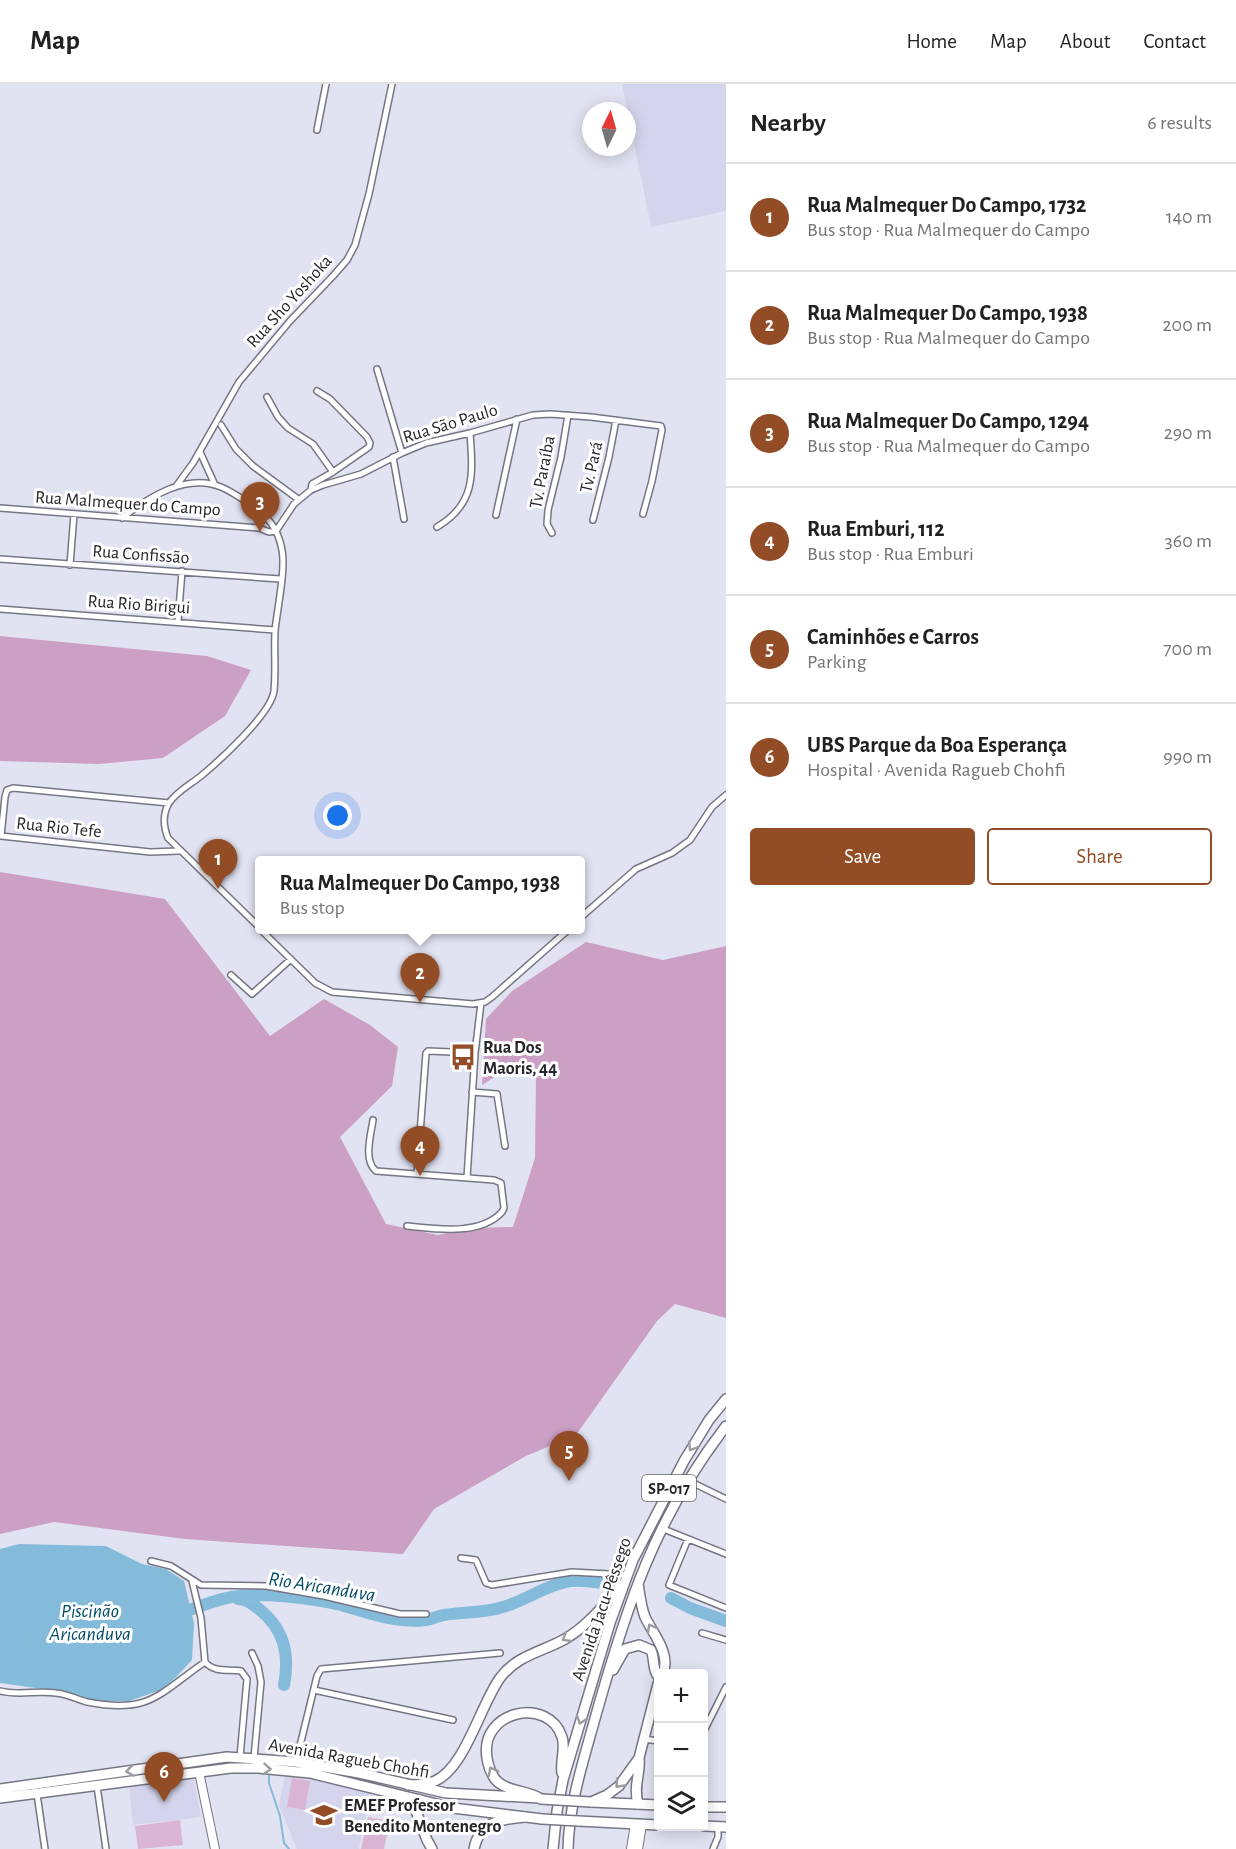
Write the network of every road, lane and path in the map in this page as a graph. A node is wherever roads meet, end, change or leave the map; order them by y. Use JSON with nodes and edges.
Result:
{"nodes":[{"id":1,"x":326,"y":84,"type":"edge"},
{"id":2,"x":392,"y":84,"type":"edge"},
{"id":3,"x":316,"y":130,"type":"dead end"},
{"id":4,"x":376,"y":369,"type":"dead end"},
{"id":5,"x":317,"y":391,"type":"dead end"},
{"id":6,"x":267,"y":397,"type":"dead end"},
{"id":7,"x":568,"y":415,"type":"junction"},
{"id":8,"x":517,"y":419,"type":"junction"},
{"id":9,"x":616,"y":420,"type":"junction"},
{"id":10,"x":221,"y":425,"type":"dead end"},
{"id":11,"x":470,"y":433,"type":"junction"},
{"id":12,"x":200,"y":452,"type":"junction"},
{"id":13,"x":402,"y":453,"type":"junction"},
{"id":14,"x":393,"y":457,"type":"junction"},
{"id":15,"x":333,"y":472,"type":"junction"},
{"id":16,"x":215,"y":485,"type":"junction"},
{"id":17,"x":177,"y":486,"type":"junction"},
{"id":18,"x":311,"y":490,"type":"junction"},
{"id":19,"x":298,"y":499,"type":"junction"},
{"id":20,"x":0,"y":508,"type":"edge"},
{"id":21,"x":74,"y":514,"type":"junction"},
{"id":22,"x":643,"y":514,"type":"dead end"},
{"id":23,"x":496,"y":515,"type":"dead end"},
{"id":24,"x":267,"y":516,"type":"junction"},
{"id":25,"x":122,"y":518,"type":"junction"},
{"id":26,"x":404,"y":519,"type":"dead end"},
{"id":27,"x":593,"y":520,"type":"dead end"},
{"id":28,"x":437,"y":527,"type":"dead end"},
{"id":29,"x":259,"y":528,"type":"junction"},
{"id":30,"x":276,"y":531,"type":"junction"},
{"id":31,"x":552,"y":533,"type":"dead end"},
{"id":32,"x":0,"y":559,"type":"edge"},
{"id":33,"x":70,"y":565,"type":"junction"},
{"id":34,"x":182,"y":572,"type":"junction"},
{"id":35,"x":280,"y":579,"type":"junction"},
{"id":36,"x":0,"y":609,"type":"edge"},
{"id":37,"x":178,"y":621,"type":"junction"},
{"id":38,"x":275,"y":630,"type":"junction"},
{"id":39,"x":726,"y":795,"type":"edge"},
{"id":40,"x":169,"y":803,"type":"junction"},
{"id":41,"x":0,"y":837,"type":"edge"},
{"id":42,"x":179,"y":850,"type":"junction"},
{"id":43,"x":585,"y":914,"type":"edge"},
{"id":44,"x":255,"y":924,"type":"edge"},
{"id":45,"x":265,"y":934,"type":"edge"},
{"id":46,"x":564,"y":934,"type":"edge"},
{"id":47,"x":291,"y":959,"type":"junction"},
{"id":48,"x":231,"y":975,"type":"dead end"},
{"id":49,"x":481,"y":1003,"type":"junction"},
{"id":50,"x":475,"y":1053,"type":"junction"},
{"id":51,"x":472,"y":1092,"type":"junction"},
{"id":52,"x":373,"y":1120,"type":"dead end"},
{"id":53,"x":505,"y":1146,"type":"dead end"},
{"id":54,"x":417,"y":1174,"type":"junction"},
{"id":55,"x":467,"y":1178,"type":"junction"},
{"id":56,"x":407,"y":1226,"type":"dead end"},
{"id":57,"x":726,"y":1399,"type":"edge"},
{"id":58,"x":726,"y":1426,"type":"edge"},
{"id":59,"x":687,"y":1480,"type":"junction"},
{"id":60,"x":726,"y":1499,"type":"edge"},
{"id":61,"x":661,"y":1528,"type":"junction"},
{"id":62,"x":688,"y":1539,"type":"junction"},
{"id":63,"x":726,"y":1554,"type":"edge"},
{"id":64,"x":461,"y":1558,"type":"dead end"},
{"id":65,"x":151,"y":1561,"type":"dead end"},
{"id":66,"x":192,"y":1579,"type":"junction"},
{"id":67,"x":625,"y":1579,"type":"junction"},
{"id":68,"x":638,"y":1582,"type":"junction"},
{"id":69,"x":726,"y":1608,"type":"edge"},
{"id":70,"x":426,"y":1614,"type":"dead end"},
{"id":71,"x":702,"y":1633,"type":"dead end"},
{"id":72,"x":726,"y":1640,"type":"edge"},
{"id":73,"x":252,"y":1653,"type":"dead end"},
{"id":74,"x":500,"y":1653,"type":"dead end"},
{"id":75,"x":205,"y":1662,"type":"junction"},
{"id":76,"x":654,"y":1669,"type":"edge"},
{"id":77,"x":665,"y":1669,"type":"edge"},
{"id":78,"x":606,"y":1679,"type":"junction"},
{"id":79,"x":726,"y":1687,"type":"edge"},
{"id":80,"x":314,"y":1690,"type":"junction"},
{"id":81,"x":0,"y":1691,"type":"edge"},
{"id":82,"x":654,"y":1700,"type":"edge"},
{"id":83,"x":453,"y":1720,"type":"dead end"},
{"id":84,"x":708,"y":1723,"type":"edge"},
{"id":85,"x":644,"y":1739,"type":"junction"},
{"id":86,"x":654,"y":1740,"type":"edge"},
{"id":87,"x":240,"y":1757,"type":"junction"},
{"id":88,"x":254,"y":1758,"type":"junction"},
{"id":89,"x":639,"y":1758,"type":"junction"},
{"id":90,"x":296,"y":1762,"type":"junction"},
{"id":91,"x":199,"y":1772,"type":"junction"},
{"id":92,"x":563,"y":1780,"type":"junction"},
{"id":93,"x":97,"y":1785,"type":"junction"},
{"id":94,"x":408,"y":1785,"type":"junction"},
{"id":95,"x":0,"y":1790,"type":"edge"},
{"id":96,"x":37,"y":1794,"type":"junction"},
{"id":97,"x":0,"y":1798,"type":"edge"},
{"id":98,"x":411,"y":1798,"type":"junction"},
{"id":99,"x":541,"y":1798,"type":"junction"},
{"id":100,"x":591,"y":1802,"type":"junction"},
{"id":101,"x":638,"y":1804,"type":"junction"},
{"id":102,"x":654,"y":1805,"type":"edge"},
{"id":103,"x":708,"y":1807,"type":"edge"},
{"id":104,"x":726,"y":1808,"type":"edge"},
{"id":105,"x":525,"y":1817,"type":"junction"},
{"id":106,"x":639,"y":1824,"type":"junction"},
{"id":107,"x":654,"y":1825,"type":"edge"},
{"id":108,"x":722,"y":1827,"type":"edge"},
{"id":109,"x":552,"y":1847,"type":"edge"},
{"id":110,"x":45,"y":1849,"type":"edge"},
{"id":111,"x":106,"y":1849,"type":"edge"},
{"id":112,"x":214,"y":1849,"type":"edge"},
{"id":113,"x":432,"y":1849,"type":"edge"},
{"id":114,"x":474,"y":1849,"type":"edge"},
{"id":115,"x":568,"y":1849,"type":"edge"},
{"id":116,"x":631,"y":1849,"type":"edge"},
{"id":117,"x":638,"y":1849,"type":"edge"},
{"id":118,"x":713,"y":1849,"type":"edge"}],
"edges":[{"from":1,"to":3,"type":"street"},
{"from":2,"to":12,"type":"street","name":"Rua Sho Yoshoka"},
{"from":4,"to":13,"type":"street"},
{"from":5,"to":15,"type":"street"},
{"from":6,"to":15,"type":"street"},
{"from":7,"to":8,"type":"street","name":"Rua São Paulo"},
{"from":7,"to":9,"type":"street","name":"Rua São Paulo"},
{"from":7,"to":31,"type":"street","name":"Tv. Paraíba"},
{"from":8,"to":11,"type":"street","name":"Rua São Paulo"},
{"from":8,"to":23,"type":"street"},
{"from":9,"to":22,"type":"street","name":"Rua São Paulo"},
{"from":9,"to":27,"type":"street","name":"Tv. Pará"},
{"from":10,"to":19,"type":"street"},
{"from":11,"to":13,"type":"street","name":"Rua São Paulo"},
{"from":11,"to":28,"type":"street"},
{"from":12,"to":16,"type":"street"},
{"from":12,"to":17,"type":"street","name":"Rua Sho Yoshoka"},
{"from":13,"to":14,"type":"street","name":"Rua São Paulo"},
{"from":14,"to":18,"type":"street","name":"Rua São Paulo"},
{"from":14,"to":26,"type":"street"},
{"from":15,"to":18,"type":"street"},
{"from":16,"to":17,"type":"street"},
{"from":16,"to":24,"type":"street"},
{"from":17,"to":25,"type":"street"},
{"from":18,"to":19,"type":"street","name":"Rua São Paulo"},
{"from":19,"to":30,"type":"street","name":"Rua São Paulo"},
{"from":20,"to":21,"type":"street","name":"Rua Malmequer do Campo"},
{"from":21,"to":25,"type":"street","name":"Rua Malmequer do Campo"},
{"from":21,"to":33,"type":"street"},
{"from":24,"to":29,"type":"street"},
{"from":24,"to":30,"type":"street"},
{"from":25,"to":29,"type":"street","name":"Rua Malmequer do Campo"},
{"from":29,"to":30,"type":"street","name":"Rua Malmequer do Campo"},
{"from":30,"to":35,"type":"street"},
{"from":32,"to":33,"type":"street","name":"Rua Confissão"},
{"from":33,"to":34,"type":"street","name":"Rua Confissão"},
{"from":34,"to":35,"type":"street","name":"Rua Confissão"},
{"from":34,"to":37,"type":"street"},
{"from":35,"to":38,"type":"street"},
{"from":36,"to":37,"type":"street","name":"Rua Rio Birigui"},
{"from":37,"to":38,"type":"street","name":"Rua Rio Birigui"},
{"from":38,"to":40,"type":"street"},
{"from":39,"to":43,"type":"street"},
{"from":40,"to":41,"type":"street","name":"Rua Rio Tefe"},
{"from":40,"to":42,"type":"street"},
{"from":41,"to":42,"type":"street","name":"Rua Rio Tefe"},
{"from":42,"to":44,"type":"street"},
{"from":45,"to":47,"type":"street"},
{"from":46,"to":49,"type":"street"},
{"from":47,"to":48,"type":"street"},
{"from":47,"to":49,"type":"street"},
{"from":49,"to":50,"type":"street"},
{"from":50,"to":51,"type":"street"},
{"from":50,"to":54,"type":"street"},
{"from":51,"to":53,"type":"street"},
{"from":51,"to":55,"type":"street"},
{"from":52,"to":54,"type":"street"},
{"from":54,"to":55,"type":"street"},
{"from":55,"to":56,"type":"street"},
{"from":57,"to":67,"type":"main road","name":"Avenida Jacu-Pêssego","number":"SP-017","one_way":true},
{"from":58,"to":59,"type":"main road","name":"Avenida Jacu-Pêssego","number":"SP-017"},
{"from":59,"to":60,"type":"street"},
{"from":59,"to":61,"type":"main road","name":"Avenida Jacu-Pêssego","number":"SP-017"},
{"from":61,"to":62,"type":"street"},
{"from":61,"to":68,"type":"main road","name":"Avenida Jacu-Pêssego","number":"SP-017"},
{"from":62,"to":63,"type":"street"},
{"from":62,"to":69,"type":"street"},
{"from":64,"to":67,"type":"street"},
{"from":65,"to":66,"type":"street"},
{"from":66,"to":70,"type":"street"},
{"from":66,"to":75,"type":"street"},
{"from":67,"to":92,"type":"main road","name":"Avenida Jacu-Pêssego","number":"SP-017","one_way":true},
{"from":67,"to":94,"type":"main road","one_way":true},
{"from":77,"to":68,"type":"main road","one_way":true},
{"from":68,"to":78,"type":"main road","name":"Avenida Jacu-Pêssego","number":"SP-017"},
{"from":71,"to":72,"type":"street"},
{"from":73,"to":88,"type":"street"},
{"from":74,"to":80,"type":"street"},
{"from":75,"to":81,"type":"street"},
{"from":75,"to":87,"type":"street"},
{"from":76,"to":78,"type":"main road"},
{"from":78,"to":115,"type":"main road","name":"Avenida Jacu-Pêssego","number":"SP-017"},
{"from":79,"to":84,"type":"street"},
{"from":80,"to":83,"type":"street"},
{"from":80,"to":90,"type":"street"},
{"from":82,"to":85,"type":"main road"},
{"from":85,"to":86,"type":"street"},
{"from":85,"to":89,"type":"main road"},
{"from":87,"to":88,"type":"main road","name":"Avenida Ragueb Chohfi"},
{"from":87,"to":91,"type":"main road"},
{"from":87,"to":95,"type":"main road","name":"Avenida Ragueb Chohfi","one_way":true},
{"from":88,"to":90,"type":"main road","name":"Avenida Ragueb Chohfi"},
{"from":89,"to":100,"type":"main road","one_way":true},
{"from":89,"to":101,"type":"main road"},
{"from":90,"to":94,"type":"main road","name":"Avenida Ragueb Chohfi"},
{"from":91,"to":93,"type":"main road","name":"Avenida Ragueb Chohfi"},
{"from":91,"to":98,"type":"main road","name":"Avenida Ragueb Chohfi","one_way":true},
{"from":91,"to":112,"type":"main road"},
{"from":99,"to":92,"type":"main road","one_way":true},
{"from":92,"to":109,"type":"main road","name":"Avenida Jacu-Pêssego","number":"SP-017"},
{"from":93,"to":96,"type":"main road","name":"Avenida Ragueb Chohfi"},
{"from":93,"to":111,"type":"street"},
{"from":94,"to":99,"type":"main road","name":"Avenida Ragueb Chohfi"},
{"from":96,"to":97,"type":"main road","name":"Avenida Ragueb Chohfi"},
{"from":96,"to":110,"type":"street"},
{"from":98,"to":105,"type":"main road","name":"Avenida Ragueb Chohfi"},
{"from":98,"to":113,"type":"main road"},
{"from":99,"to":100,"type":"main road","name":"Avenida Ragueb Chohfi","bridge":true},
{"from":100,"to":101,"type":"main road","name":"Avenida Ragueb Chohfi"},
{"from":101,"to":102,"type":"main road","name":"Avenida Ragueb Chohfi"},
{"from":103,"to":104,"type":"main road"},
{"from":105,"to":106,"type":"main road","name":"Avenida Ragueb Chohfi","bridge":true},
{"from":105,"to":114,"type":"main road"},
{"from":106,"to":107,"type":"main road","name":"Avenida Ragueb Chohfi"},
{"from":106,"to":116,"type":"main road"},
{"from":106,"to":117,"type":"main road"},
{"from":108,"to":118,"type":"street"}]}
